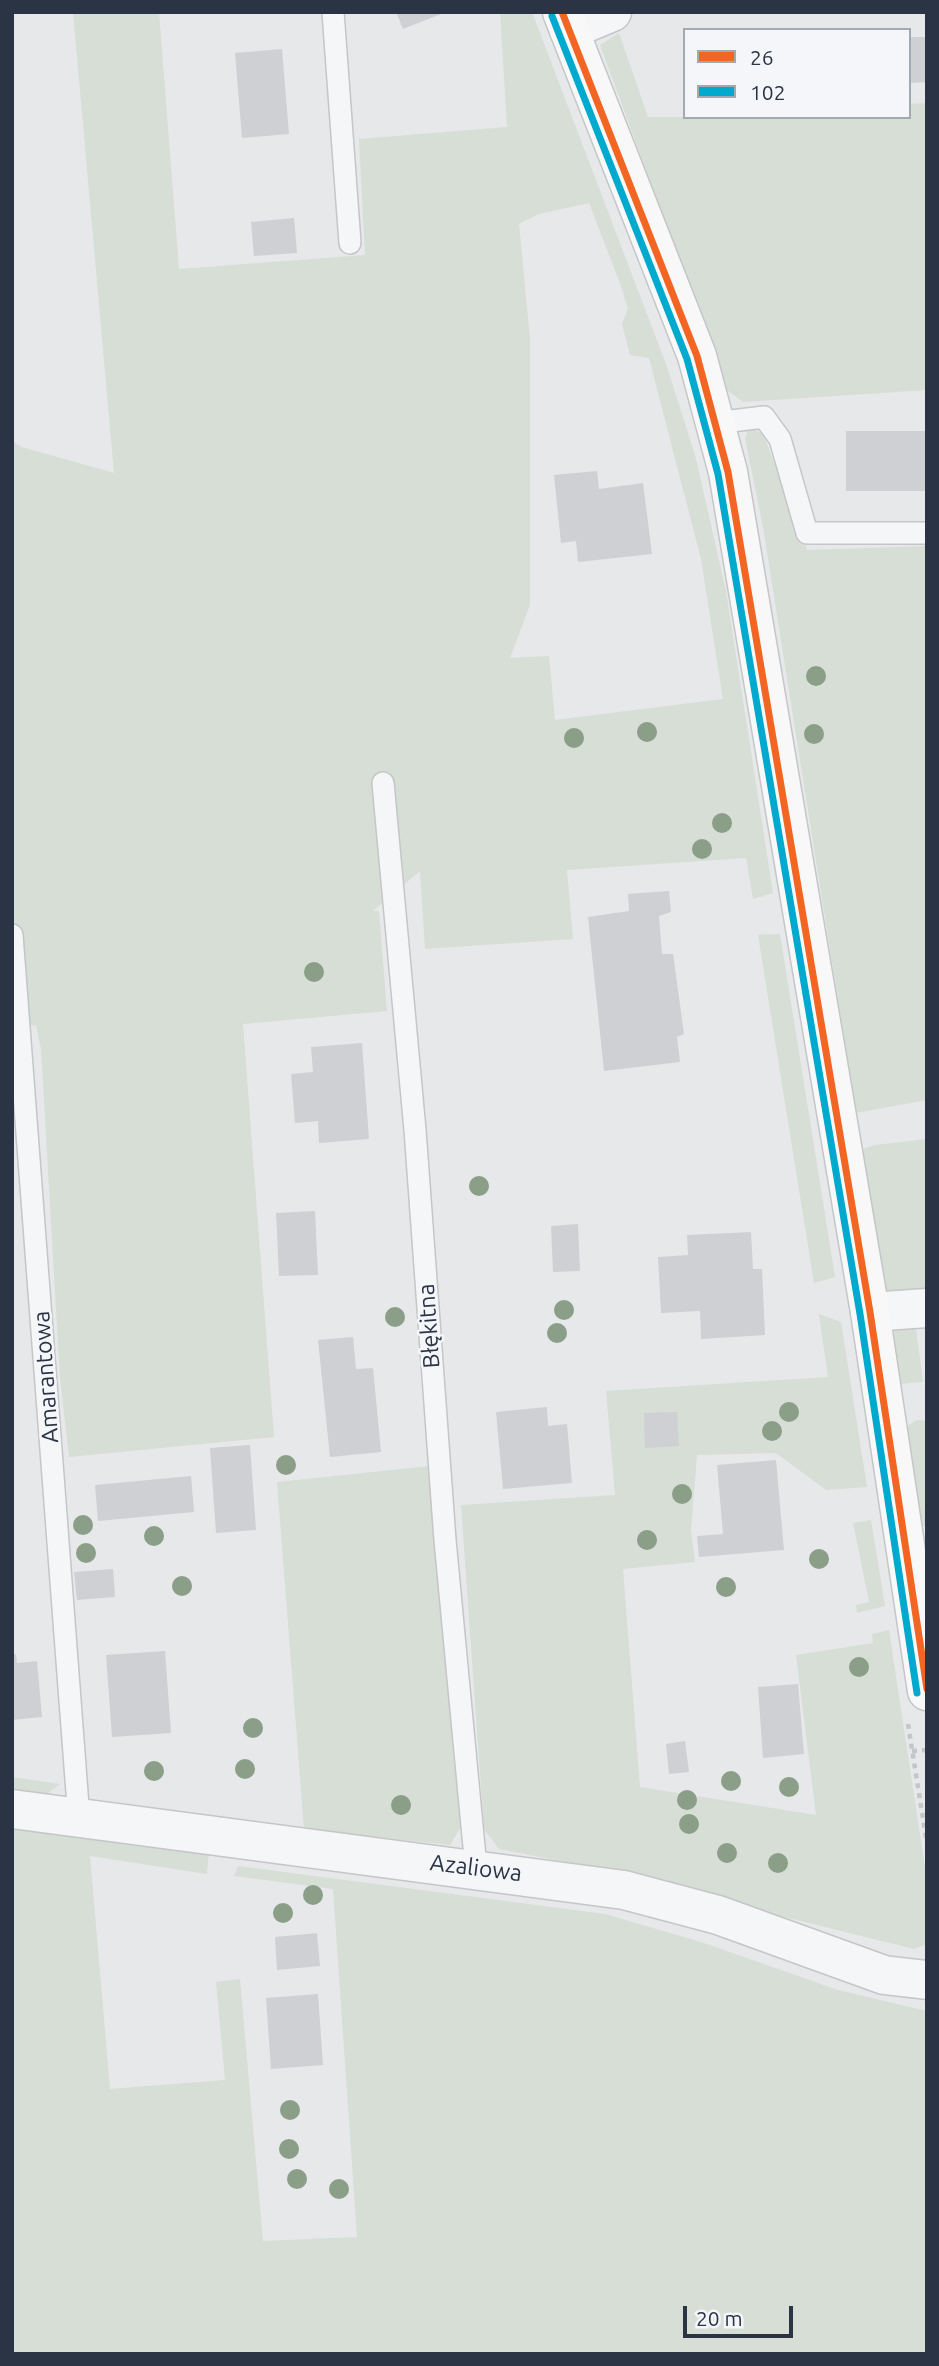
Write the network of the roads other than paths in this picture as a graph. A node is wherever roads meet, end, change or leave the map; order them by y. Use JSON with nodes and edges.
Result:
{"nodes":[{"id":1,"x":333,"y":12,"type":"edge"},
{"id":2,"x":612,"y":12,"type":"edge"},
{"id":3,"x":566,"y":21,"type":"edge"},
{"id":4,"x":350,"y":243,"type":"dead end"},
{"id":5,"x":715,"y":423,"type":"junction"},
{"id":6,"x":927,"y":533,"type":"edge"},
{"id":7,"x":383,"y":783,"type":"dead end"},
{"id":8,"x":12,"y":935,"type":"edge"},
{"id":9,"x":927,"y":1308,"type":"edge"},
{"id":10,"x":870,"y":1312,"type":"junction"},
{"id":11,"x":927,"y":1691,"type":"edge"},
{"id":12,"x":12,"y":1809,"type":"edge"},
{"id":13,"x":79,"y":1819,"type":"junction"},
{"id":14,"x":477,"y":1868,"type":"junction"},
{"id":15,"x":927,"y":1980,"type":"edge"}],
"edges":[{"from":1,"to":4,"type":"lane"},
{"from":2,"to":3,"type":"street"},
{"from":3,"to":5,"type":"street"},
{"from":5,"to":6,"type":"lane"},
{"from":5,"to":10,"type":"street"},
{"from":7,"to":14,"type":"lane","name":"Błękitna"},
{"from":8,"to":13,"type":"lane","name":"Amarantowa"},
{"from":9,"to":10,"type":"street"},
{"from":10,"to":11,"type":"street"},
{"from":12,"to":13,"type":"street","name":"Azaliowa"},
{"from":13,"to":14,"type":"street","name":"Azaliowa"},
{"from":14,"to":15,"type":"street","name":"Azaliowa"}]}
